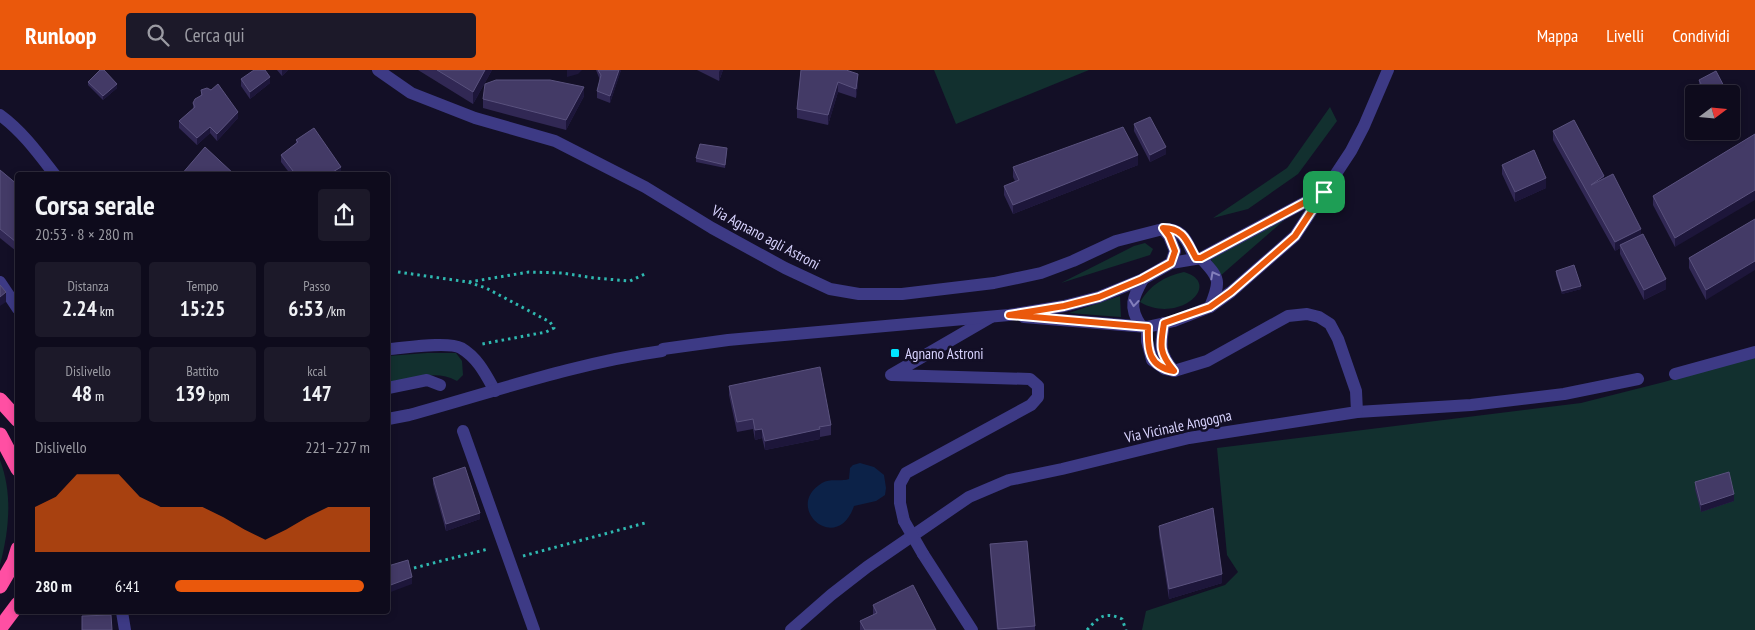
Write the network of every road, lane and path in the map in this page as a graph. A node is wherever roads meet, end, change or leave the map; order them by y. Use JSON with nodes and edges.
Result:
{"nodes":[{"id":1,"x":378,"y":70,"type":"edge"},
{"id":2,"x":1388,"y":70,"type":"edge"},
{"id":3,"x":0,"y":115,"type":"edge"},
{"id":4,"x":53,"y":172,"type":"edge"},
{"id":5,"x":1324,"y":192,"type":"junction"},
{"id":6,"x":1163,"y":228,"type":"junction"},
{"id":7,"x":1198,"y":258,"type":"junction"},
{"id":8,"x":1171,"y":263,"type":"junction"},
{"id":9,"x":398,"y":272,"type":"dead end"},
{"id":10,"x":647,"y":273,"type":"dead end"},
{"id":11,"x":1142,"y":279,"type":"junction"},
{"id":12,"x":0,"y":282,"type":"edge"},
{"id":13,"x":468,"y":282,"type":"junction"},
{"id":14,"x":15,"y":304,"type":"edge"},
{"id":15,"x":1210,"y":307,"type":"junction"},
{"id":16,"x":1009,"y":315,"type":"junction"},
{"id":17,"x":991,"y":317,"type":"junction"},
{"id":18,"x":1164,"y":323,"type":"junction"},
{"id":19,"x":1144,"y":327,"type":"junction"},
{"id":20,"x":460,"y":348,"type":"junction"},
{"id":21,"x":390,"y":349,"type":"edge"},
{"id":22,"x":1755,"y":352,"type":"edge"},
{"id":23,"x":1174,"y":371,"type":"junction"},
{"id":24,"x":1675,"y":374,"type":"dead end"},
{"id":25,"x":1638,"y":378,"type":"dead end"},
{"id":26,"x":440,"y":384,"type":"dead end"},
{"id":27,"x":390,"y":388,"type":"edge"},
{"id":28,"x":495,"y":391,"type":"junction"},
{"id":29,"x":0,"y":400,"type":"edge"},
{"id":30,"x":1357,"y":412,"type":"junction"},
{"id":31,"x":15,"y":417,"type":"edge"},
{"id":32,"x":390,"y":419,"type":"edge"},
{"id":33,"x":463,"y":431,"type":"dead end"},
{"id":34,"x":0,"y":435,"type":"edge"},
{"id":35,"x":15,"y":463,"type":"edge"},
{"id":36,"x":645,"y":523,"type":"dead end"},
{"id":37,"x":503,"y":545,"type":"junction"},
{"id":38,"x":15,"y":559,"type":"edge"},
{"id":39,"x":509,"y":560,"type":"junction"},
{"id":40,"x":414,"y":568,"type":"dead end"},
{"id":41,"x":0,"y":586,"type":"edge"},
{"id":42,"x":15,"y":608,"type":"edge"},
{"id":43,"x":122,"y":614,"type":"edge"},
{"id":44,"x":0,"y":628,"type":"edge"},
{"id":45,"x":125,"y":630,"type":"edge"},
{"id":46,"x":534,"y":630,"type":"edge"},
{"id":47,"x":791,"y":630,"type":"edge"},
{"id":48,"x":972,"y":630,"type":"edge"},
{"id":49,"x":1087,"y":630,"type":"edge"},
{"id":50,"x":1126,"y":630,"type":"edge"}],
"edges":[{"from":1,"to":6,"type":"street","name":"Via Agnano agli Astroni"},
{"from":2,"to":5,"type":"street"},
{"from":3,"to":4,"type":"street"},
{"from":5,"to":7,"type":"street"},
{"from":5,"to":15,"type":"street"},
{"from":6,"to":7,"type":"street"},
{"from":6,"to":8,"type":"street"},
{"from":7,"to":8,"type":"street"},
{"from":15,"to":7,"type":"street","one_way":true},
{"from":8,"to":11,"type":"street"},
{"from":9,"to":13,"type":"path"},
{"from":10,"to":13,"type":"path"},
{"from":11,"to":16,"type":"street"},
{"from":11,"to":19,"type":"street","one_way":true},
{"from":12,"to":14,"type":"street"},
{"from":13,"to":20,"type":"path"},
{"from":15,"to":18,"type":"street"},
{"from":16,"to":17,"type":"street"},
{"from":16,"to":19,"type":"street"},
{"from":17,"to":28,"type":"street"},
{"from":17,"to":48,"type":"street","bridge":true},
{"from":18,"to":19,"type":"street"},
{"from":18,"to":23,"type":"street"},
{"from":19,"to":23,"type":"street"},
{"from":20,"to":21,"type":"street"},
{"from":20,"to":28,"type":"street"},
{"from":22,"to":24,"type":"street"},
{"from":23,"to":30,"type":"street"},
{"from":25,"to":30,"type":"street","name":"Via Vicinale Angogna"},
{"from":26,"to":27,"type":"street"},
{"from":28,"to":32,"type":"street"},
{"from":29,"to":31,"type":"highway"},
{"from":30,"to":47,"type":"street","name":"Via Vicinale Angogna"},
{"from":33,"to":37,"type":"street"},
{"from":34,"to":35,"type":"highway"},
{"from":36,"to":39,"type":"path"},
{"from":37,"to":39,"type":"street"},
{"from":37,"to":40,"type":"path"},
{"from":38,"to":41,"type":"highway"},
{"from":39,"to":46,"type":"street"},
{"from":42,"to":44,"type":"highway"},
{"from":43,"to":45,"type":"street"},
{"from":49,"to":50,"type":"path"}]}
